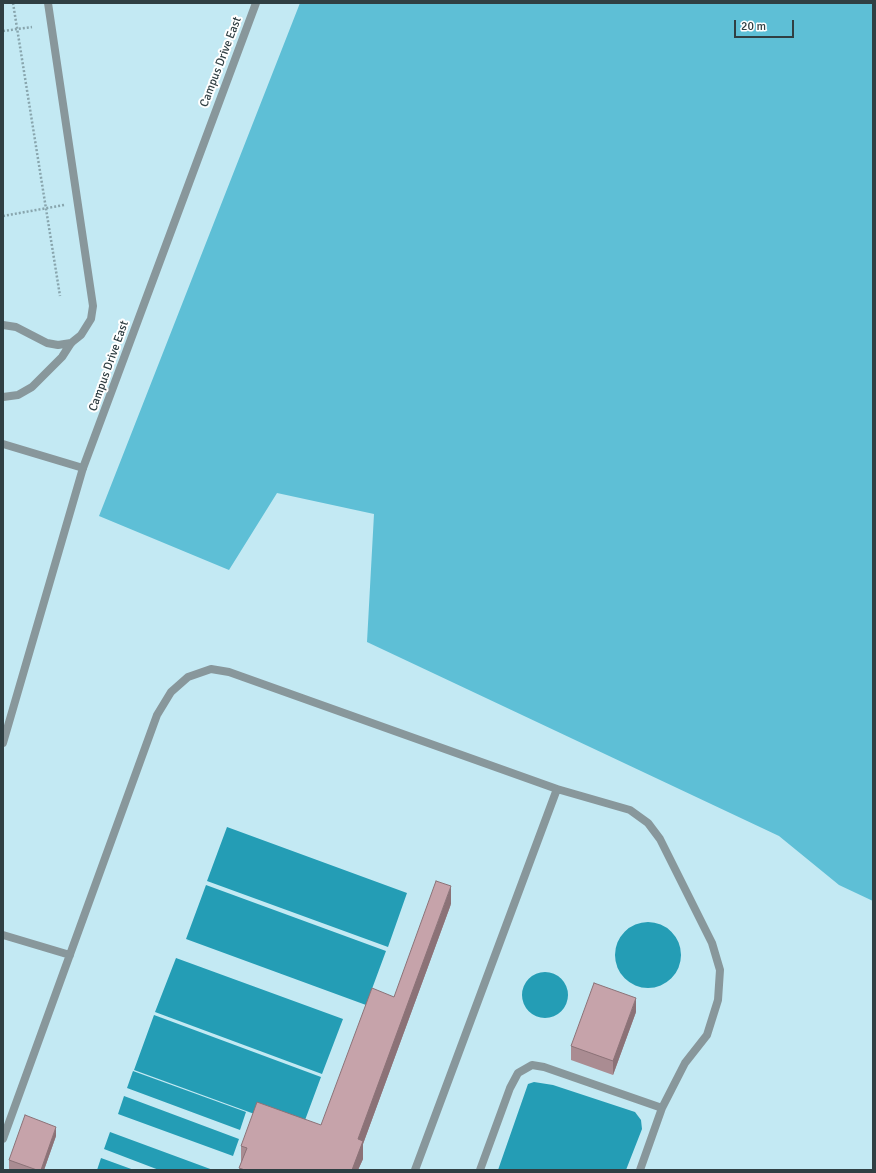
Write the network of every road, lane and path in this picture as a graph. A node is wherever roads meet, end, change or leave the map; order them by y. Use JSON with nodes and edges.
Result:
{"nodes":[{"id":1,"x":13,"y":3,"type":"edge"},
{"id":2,"x":48,"y":3,"type":"edge"},
{"id":3,"x":256,"y":3,"type":"edge"},
{"id":4,"x":32,"y":27,"type":"dead end"},
{"id":5,"x":17,"y":29,"type":"junction"},
{"id":6,"x":3,"y":31,"type":"edge"},
{"id":7,"x":64,"y":205,"type":"dead end"},
{"id":8,"x":45,"y":208,"type":"junction"},
{"id":9,"x":3,"y":216,"type":"edge"},
{"id":10,"x":60,"y":296,"type":"dead end"},
{"id":11,"x":3,"y":325,"type":"edge"},
{"id":12,"x":71,"y":343,"type":"junction"},
{"id":13,"x":3,"y":397,"type":"edge"},
{"id":14,"x":3,"y":444,"type":"edge"},
{"id":15,"x":84,"y":468,"type":"junction"},
{"id":16,"x":3,"y":743,"type":"edge"},
{"id":17,"x":557,"y":788,"type":"junction"},
{"id":18,"x":3,"y":935,"type":"edge"},
{"id":19,"x":70,"y":955,"type":"junction"},
{"id":20,"x":662,"y":1108,"type":"junction"},
{"id":21,"x":3,"y":1139,"type":"edge"},
{"id":22,"x":415,"y":1170,"type":"edge"},
{"id":23,"x":480,"y":1170,"type":"edge"},
{"id":24,"x":640,"y":1170,"type":"edge"}],
"edges":[{"from":1,"to":5,"type":"path"},
{"from":2,"to":12,"type":"street"},
{"from":3,"to":15,"type":"street","name":"Campus Drive East"},
{"from":4,"to":5,"type":"path"},
{"from":5,"to":6,"type":"path"},
{"from":5,"to":8,"type":"path"},
{"from":7,"to":8,"type":"path"},
{"from":8,"to":9,"type":"path"},
{"from":8,"to":10,"type":"path"},
{"from":11,"to":12,"type":"street"},
{"from":12,"to":13,"type":"street"},
{"from":14,"to":15,"type":"street"},
{"from":15,"to":16,"type":"street","name":"Campus Drive East"},
{"from":17,"to":19,"type":"street"},
{"from":17,"to":20,"type":"street"},
{"from":17,"to":22,"type":"street"},
{"from":18,"to":19,"type":"street"},
{"from":19,"to":21,"type":"street"},
{"from":20,"to":23,"type":"street"},
{"from":20,"to":24,"type":"street"}]}
